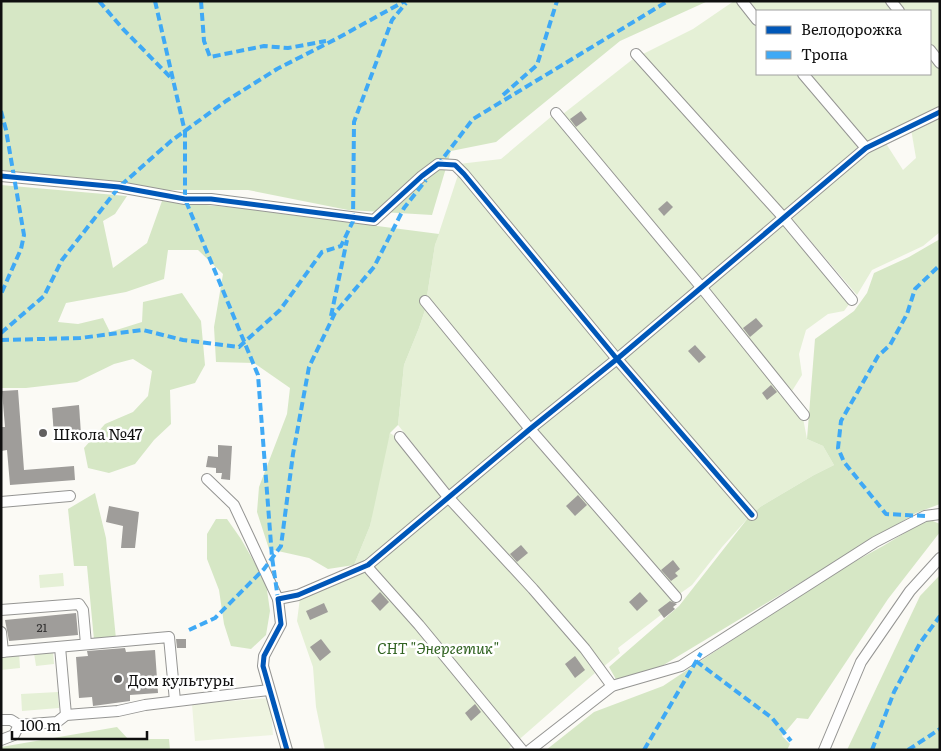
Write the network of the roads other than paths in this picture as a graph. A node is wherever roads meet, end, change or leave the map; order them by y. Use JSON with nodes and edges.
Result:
{"nodes":[{"id":1,"x":742,"y":1,"type":"edge"},
{"id":2,"x":756,"y":19,"type":"edge"},
{"id":3,"x":931,"y":51,"type":"edge"},
{"id":4,"x":636,"y":54,"type":"dead end"},
{"id":5,"x":940,"y":63,"type":"edge"},
{"id":6,"x":804,"y":75,"type":"edge"},
{"id":7,"x":940,"y":112,"type":"edge"},
{"id":8,"x":556,"y":113,"type":"dead end"},
{"id":9,"x":866,"y":148,"type":"junction"},
{"id":10,"x":1,"y":176,"type":"edge"},
{"id":11,"x":783,"y":216,"type":"junction"},
{"id":12,"x":702,"y":288,"type":"junction"},
{"id":13,"x":852,"y":300,"type":"dead end"},
{"id":14,"x":424,"y":301,"type":"dead end"},
{"id":15,"x":617,"y":359,"type":"junction"},
{"id":16,"x":804,"y":415,"type":"dead end"},
{"id":17,"x":530,"y":429,"type":"junction"},
{"id":18,"x":400,"y":437,"type":"dead end"},
{"id":19,"x":207,"y":479,"type":"dead end"},
{"id":20,"x":70,"y":496,"type":"dead end"},
{"id":21,"x":448,"y":497,"type":"junction"},
{"id":22,"x":1,"y":502,"type":"edge"},
{"id":23,"x":940,"y":514,"type":"edge"},
{"id":24,"x":752,"y":515,"type":"dead end"},
{"id":25,"x":940,"y":558,"type":"edge"},
{"id":26,"x":368,"y":565,"type":"junction"},
{"id":27,"x":676,"y":597,"type":"dead end"},
{"id":28,"x":278,"y":600,"type":"junction"},
{"id":29,"x":1,"y":610,"type":"edge"},
{"id":30,"x":1,"y":632,"type":"edge"},
{"id":31,"x":86,"y":644,"type":"junction"},
{"id":32,"x":60,"y":647,"type":"junction"},
{"id":33,"x":2,"y":652,"type":"edge"},
{"id":34,"x":612,"y":686,"type":"junction"},
{"id":35,"x":269,"y":690,"type":"junction"},
{"id":36,"x":175,"y":701,"type":"junction"},
{"id":37,"x":66,"y":715,"type":"junction"},
{"id":38,"x":1,"y":720,"type":"edge"},
{"id":39,"x":19,"y":725,"type":"junction"},
{"id":40,"x":1,"y":740,"type":"edge"},
{"id":41,"x":287,"y":750,"type":"edge"},
{"id":42,"x":522,"y":750,"type":"edge"},
{"id":43,"x":530,"y":750,"type":"edge"},
{"id":44,"x":824,"y":750,"type":"edge"}],
"edges":[{"from":1,"to":2,"type":"street"},
{"from":3,"to":5,"type":"street"},
{"from":4,"to":11,"type":"street"},
{"from":6,"to":9,"type":"street"},
{"from":7,"to":9,"type":"street"},
{"from":8,"to":12,"type":"street"},
{"from":9,"to":11,"type":"street"},
{"from":10,"to":15,"type":"street"},
{"from":11,"to":12,"type":"street"},
{"from":11,"to":13,"type":"street"},
{"from":12,"to":15,"type":"street"},
{"from":12,"to":16,"type":"street"},
{"from":14,"to":17,"type":"street"},
{"from":15,"to":17,"type":"street"},
{"from":15,"to":24,"type":"street"},
{"from":17,"to":21,"type":"street"},
{"from":17,"to":27,"type":"street"},
{"from":18,"to":21,"type":"street"},
{"from":19,"to":28,"type":"street"},
{"from":20,"to":22,"type":"street"},
{"from":21,"to":26,"type":"street"},
{"from":21,"to":34,"type":"street"},
{"from":23,"to":34,"type":"street"},
{"from":25,"to":44,"type":"street"},
{"from":26,"to":28,"type":"street"},
{"from":26,"to":42,"type":"street"},
{"from":28,"to":35,"type":"street"},
{"from":29,"to":31,"type":"street"},
{"from":30,"to":33,"type":"street"},
{"from":31,"to":32,"type":"street"},
{"from":31,"to":36,"type":"street"},
{"from":32,"to":33,"type":"street"},
{"from":32,"to":37,"type":"street"},
{"from":34,"to":43,"type":"street"},
{"from":35,"to":36,"type":"street"},
{"from":35,"to":41,"type":"street"},
{"from":36,"to":37,"type":"street"},
{"from":37,"to":39,"type":"street"},
{"from":38,"to":39,"type":"street"},
{"from":39,"to":40,"type":"street"}]}
